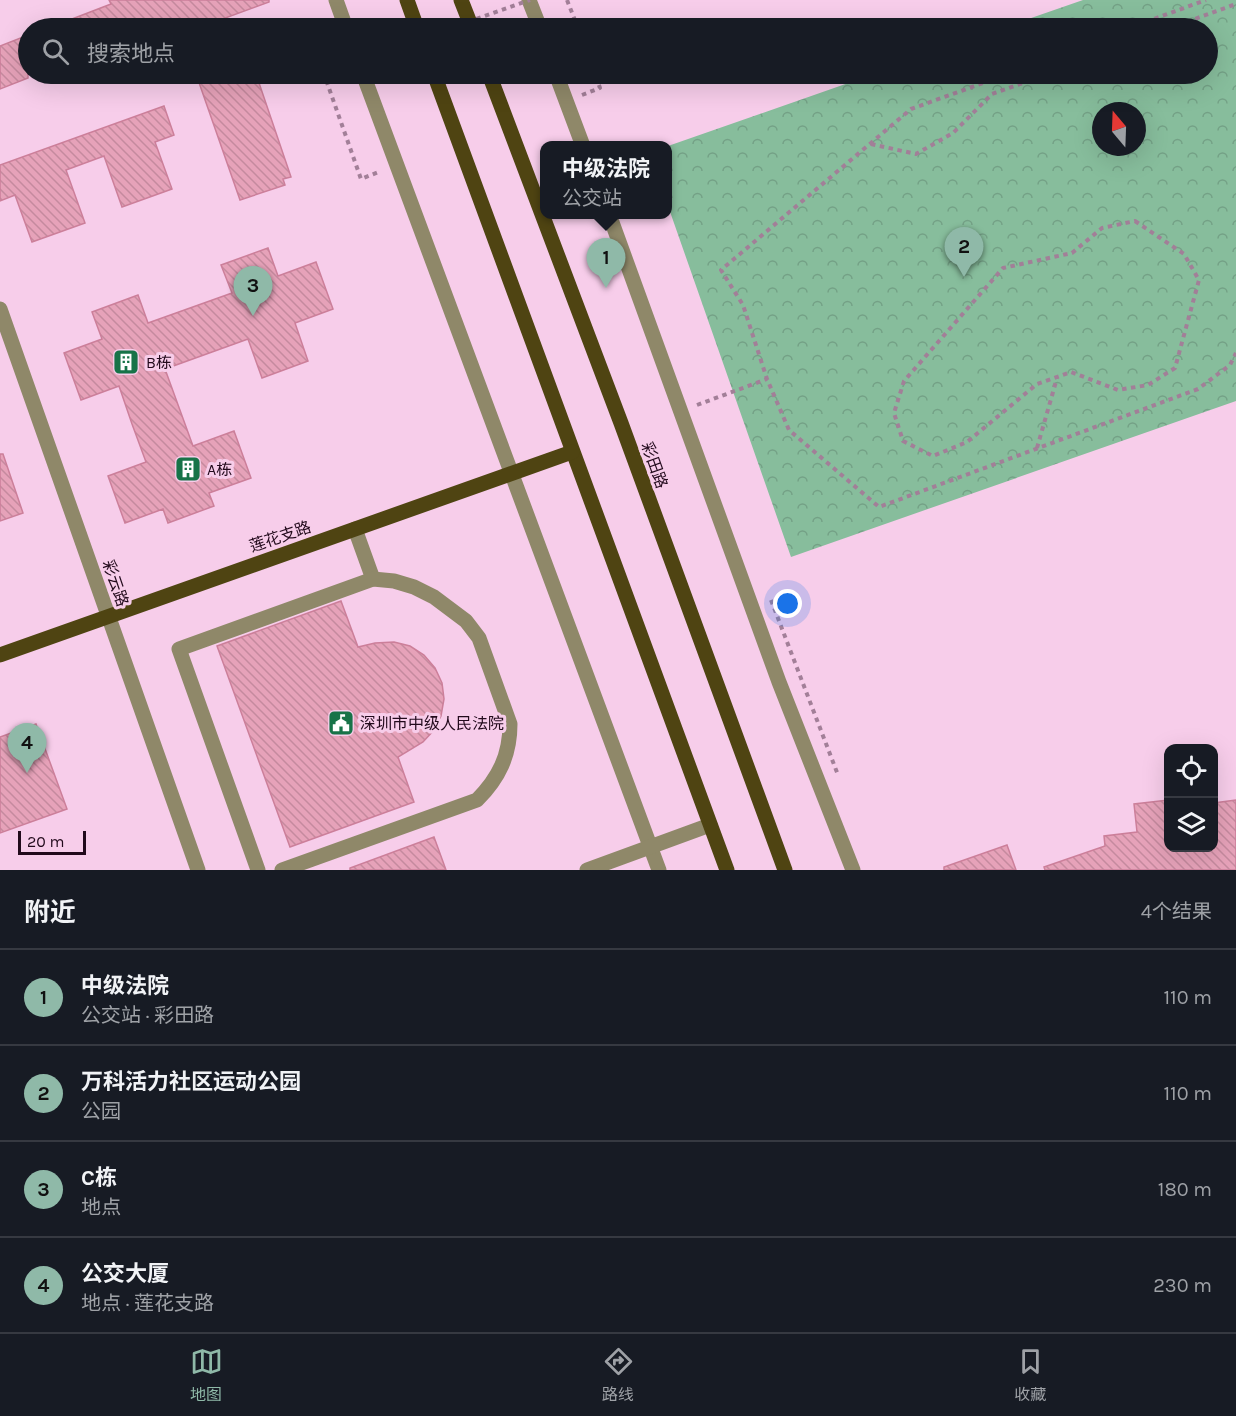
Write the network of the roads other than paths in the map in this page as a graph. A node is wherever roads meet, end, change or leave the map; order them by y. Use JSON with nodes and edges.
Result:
{"nodes":[{"id":1,"x":336,"y":0,"type":"edge"},
{"id":2,"x":407,"y":0,"type":"edge"},
{"id":3,"x":461,"y":0,"type":"edge"},
{"id":4,"x":529,"y":0,"type":"edge"},
{"id":5,"x":342,"y":18,"type":"edge"},
{"id":6,"x":413,"y":18,"type":"edge"},
{"id":7,"x":468,"y":18,"type":"edge"},
{"id":8,"x":536,"y":18,"type":"edge"},
{"id":9,"x":367,"y":84,"type":"edge"},
{"id":10,"x":438,"y":84,"type":"edge"},
{"id":11,"x":493,"y":84,"type":"edge"},
{"id":12,"x":560,"y":84,"type":"edge"},
{"id":13,"x":581,"y":141,"type":"edge"},
{"id":14,"x":540,"y":209,"type":"edge"},
{"id":15,"x":544,"y":219,"type":"edge"},
{"id":16,"x":611,"y":219,"type":"edge"},
{"id":17,"x":0,"y":309,"type":"edge"},
{"id":18,"x":6,"y":346,"type":"edge"},
{"id":19,"x":572,"y":452,"type":"junction"},
{"id":20,"x":513,"y":472,"type":"junction"},
{"id":21,"x":355,"y":529,"type":"junction"},
{"id":22,"x":373,"y":579,"type":"junction"},
{"id":23,"x":108,"y":616,"type":"junction"},
{"id":24,"x":0,"y":655,"type":"edge"},
{"id":25,"x":710,"y":825,"type":"junction"},
{"id":26,"x":650,"y":847,"type":"junction"},
{"id":27,"x":198,"y":870,"type":"edge"},
{"id":28,"x":258,"y":870,"type":"edge"},
{"id":29,"x":282,"y":870,"type":"edge"},
{"id":30,"x":587,"y":870,"type":"edge"},
{"id":31,"x":659,"y":870,"type":"edge"},
{"id":32,"x":727,"y":870,"type":"edge"},
{"id":33,"x":785,"y":870,"type":"edge"},
{"id":34,"x":853,"y":870,"type":"edge"}],
"edges":[{"from":1,"to":5,"type":"street"},
{"from":2,"to":6,"type":"main road"},
{"from":3,"to":7,"type":"main road"},
{"from":4,"to":8,"type":"street"},
{"from":9,"to":20,"type":"street"},
{"from":10,"to":19,"type":"main road"},
{"from":11,"to":14,"type":"main road","name":"彩田路"},
{"from":12,"to":13,"type":"street"},
{"from":15,"to":33,"type":"main road","name":"彩田路"},
{"from":16,"to":34,"type":"street"},
{"from":17,"to":18,"type":"street","name":"彩云路"},
{"from":18,"to":23,"type":"street","name":"彩云路"},
{"from":19,"to":20,"type":"main road","name":"莲花支路"},
{"from":19,"to":25,"type":"main road"},
{"from":20,"to":21,"type":"main road","name":"莲花支路"},
{"from":20,"to":26,"type":"street"},
{"from":21,"to":22,"type":"street"},
{"from":21,"to":23,"type":"main road","name":"莲花支路"},
{"from":22,"to":28,"type":"street"},
{"from":22,"to":29,"type":"street"},
{"from":23,"to":24,"type":"main road","name":"莲花支路"},
{"from":23,"to":27,"type":"street","name":"彩云路"},
{"from":25,"to":26,"type":"street"},
{"from":25,"to":32,"type":"main road"},
{"from":26,"to":30,"type":"street"},
{"from":26,"to":31,"type":"street"}]}
